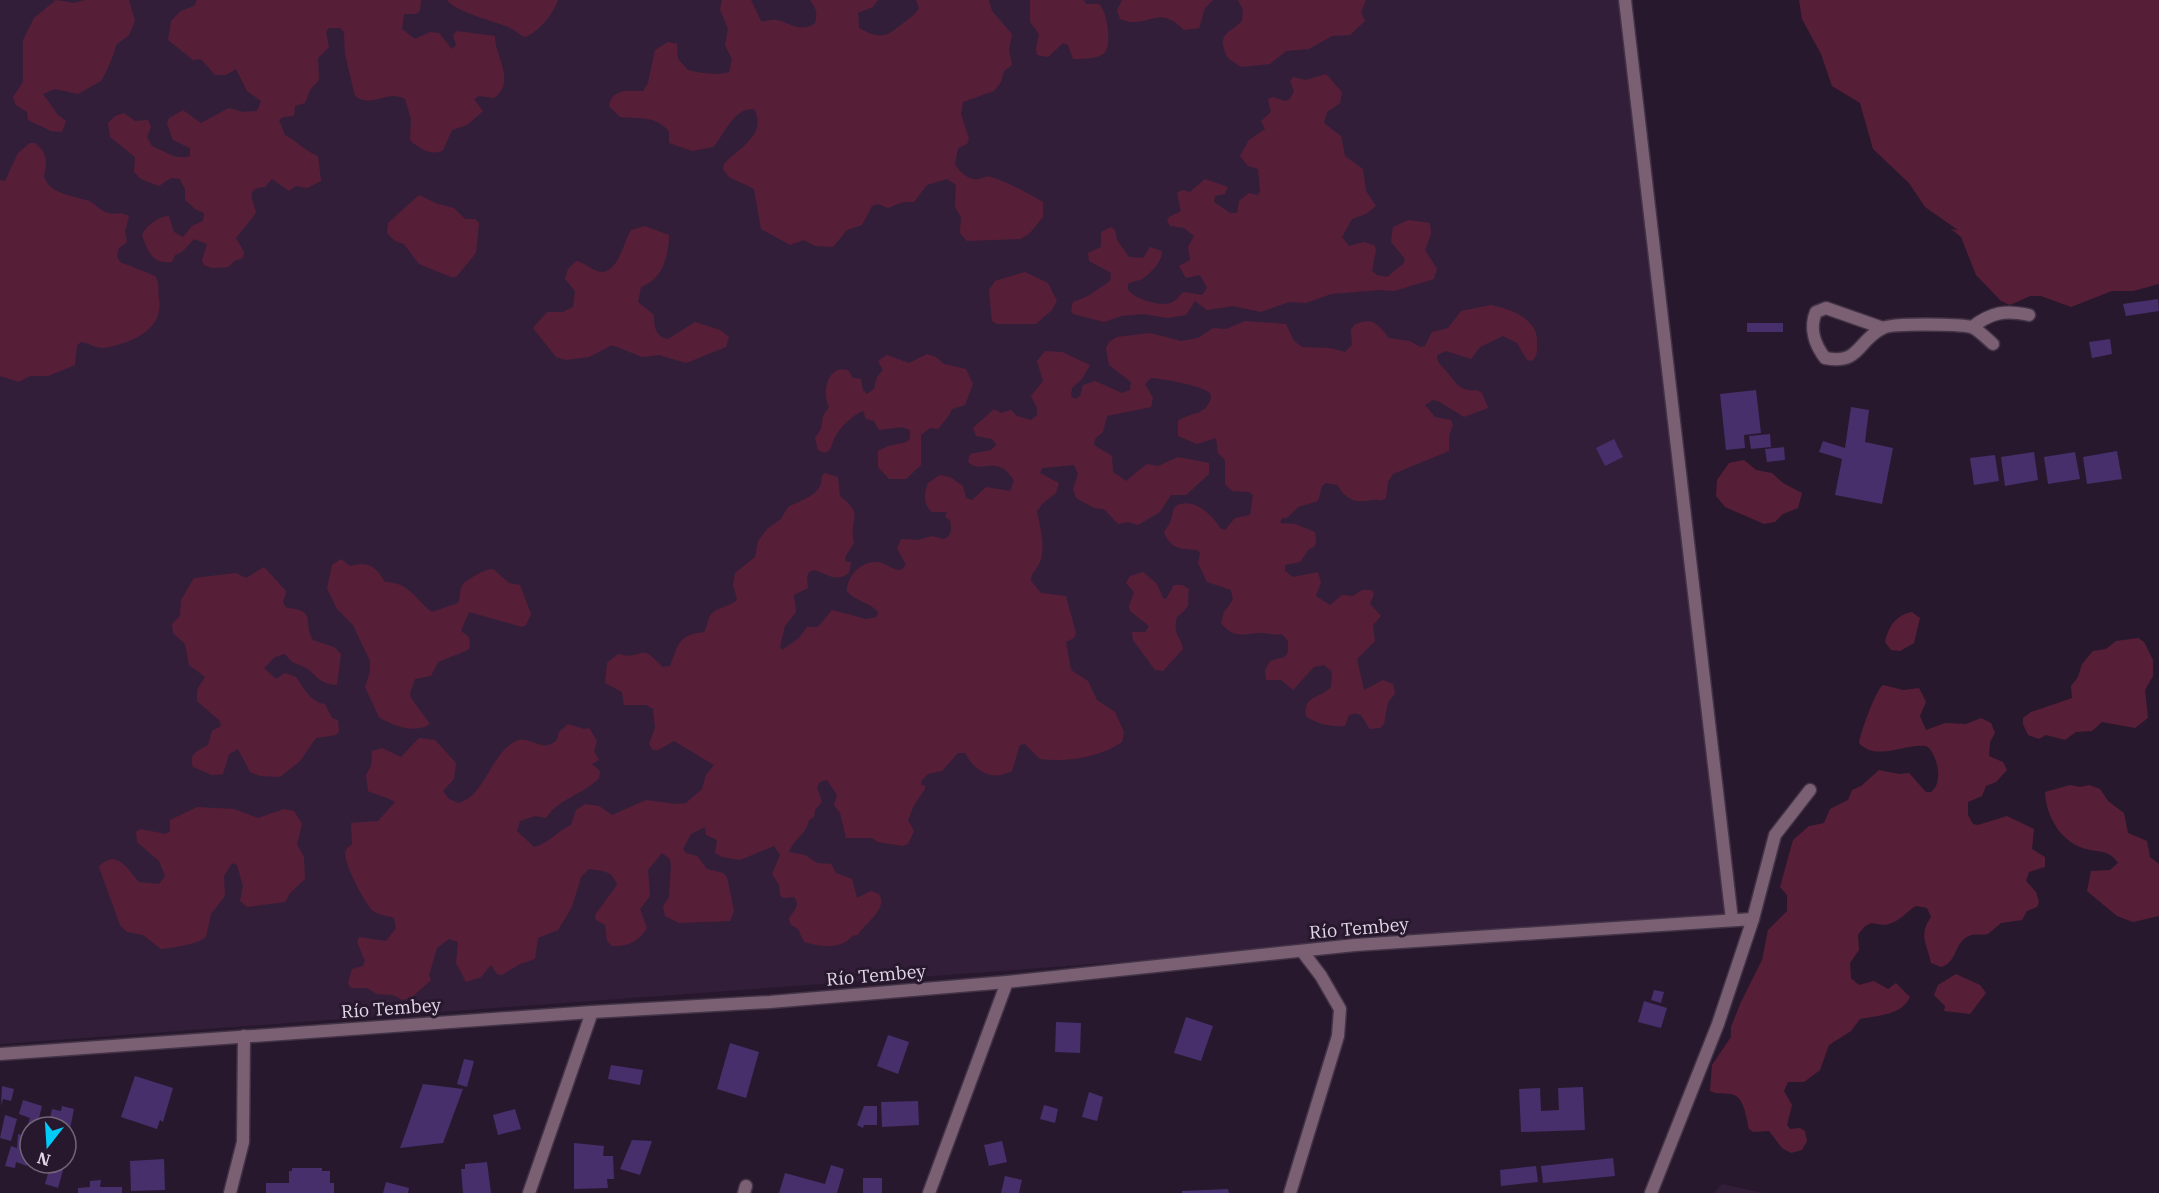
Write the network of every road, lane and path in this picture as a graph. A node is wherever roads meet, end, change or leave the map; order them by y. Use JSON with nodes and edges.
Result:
{"nodes":[{"id":1,"x":1625,"y":0,"type":"edge"},
{"id":2,"x":2029,"y":315,"type":"dead end"},
{"id":3,"x":1883,"y":327,"type":"junction"},
{"id":4,"x":1972,"y":327,"type":"junction"},
{"id":5,"x":1993,"y":344,"type":"dead end"},
{"id":6,"x":1810,"y":790,"type":"dead end"},
{"id":7,"x":1753,"y":919,"type":"junction"},
{"id":8,"x":1732,"y":920,"type":"junction"},
{"id":9,"x":1302,"y":951,"type":"junction"},
{"id":10,"x":1007,"y":982,"type":"junction"},
{"id":11,"x":592,"y":1012,"type":"junction"},
{"id":12,"x":244,"y":1036,"type":"junction"},
{"id":13,"x":0,"y":1054,"type":"edge"},
{"id":14,"x":230,"y":1193,"type":"edge"},
{"id":15,"x":529,"y":1193,"type":"edge"},
{"id":16,"x":929,"y":1193,"type":"edge"},
{"id":17,"x":1290,"y":1193,"type":"edge"},
{"id":18,"x":1651,"y":1193,"type":"edge"}],
"edges":[{"from":1,"to":8,"type":"street"},
{"from":2,"to":4,"type":"street"},
{"from":3,"to":3,"type":"street"},
{"from":3,"to":4,"type":"street"},
{"from":4,"to":5,"type":"street"},
{"from":6,"to":7,"type":"street"},
{"from":7,"to":8,"type":"street","name":"Río Tembey"},
{"from":7,"to":18,"type":"street"},
{"from":8,"to":9,"type":"street","name":"Río Tembey"},
{"from":9,"to":10,"type":"street","name":"Río Tembey"},
{"from":9,"to":17,"type":"street"},
{"from":10,"to":11,"type":"street","name":"Río Tembey"},
{"from":10,"to":16,"type":"street"},
{"from":11,"to":12,"type":"street","name":"Río Tembey"},
{"from":11,"to":15,"type":"street"},
{"from":12,"to":13,"type":"street","name":"Río Tembey"},
{"from":12,"to":14,"type":"street"}]}
